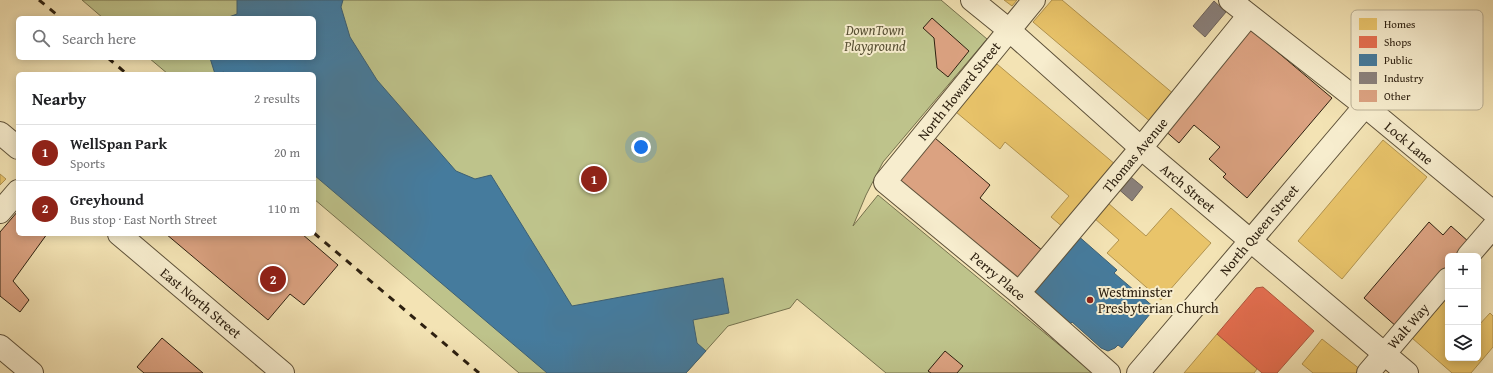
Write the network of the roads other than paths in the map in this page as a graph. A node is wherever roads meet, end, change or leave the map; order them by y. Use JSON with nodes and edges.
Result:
{"nodes":[{"id":1,"x":972,"y":0,"type":"edge"},
{"id":2,"x":1034,"y":0,"type":"edge"},
{"id":3,"x":1230,"y":0,"type":"edge"},
{"id":4,"x":1249,"y":15,"type":"junction"},
{"id":5,"x":1009,"y":30,"type":"junction"},
{"id":6,"x":1351,"y":95,"type":"edge"},
{"id":7,"x":1362,"y":110,"type":"edge"},
{"id":8,"x":1370,"y":110,"type":"edge"},
{"id":9,"x":0,"y":133,"type":"edge"},
{"id":10,"x":16,"y":146,"type":"edge"},
{"id":11,"x":1141,"y":148,"type":"junction"},
{"id":12,"x":885,"y":182,"type":"joint"},
{"id":13,"x":16,"y":193,"type":"edge"},
{"id":14,"x":0,"y":212,"type":"edge"},
{"id":15,"x":1493,"y":212,"type":"edge"},
{"id":16,"x":1493,"y":227,"type":"edge"},
{"id":17,"x":121,"y":236,"type":"edge"},
{"id":18,"x":1251,"y":240,"type":"junction"},
{"id":19,"x":1471,"y":253,"type":"edge"},
{"id":20,"x":1445,"y":283,"type":"edge"},
{"id":21,"x":1019,"y":293,"type":"junction"},
{"id":22,"x":0,"y":346,"type":"edge"},
{"id":23,"x":1384,"y":354,"type":"junction"},
{"id":24,"x":32,"y":373,"type":"edge"},
{"id":25,"x":283,"y":373,"type":"edge"},
{"id":26,"x":1109,"y":373,"type":"edge"},
{"id":27,"x":1138,"y":373,"type":"edge"},
{"id":28,"x":1368,"y":373,"type":"edge"},
{"id":29,"x":1407,"y":373,"type":"edge"}],
"edges":[{"from":1,"to":5,"type":"street","name":"Arch Street"},
{"from":2,"to":5,"type":"street","name":"North Howard Street"},
{"from":3,"to":4,"type":"street","name":"Lock Lane"},
{"from":4,"to":6,"type":"street","name":"Lock Lane"},
{"from":4,"to":11,"type":"street","name":"Thomas Avenue"},
{"from":5,"to":11,"type":"street","name":"Arch Street"},
{"from":5,"to":12,"type":"street","name":"North Howard Street"},
{"from":7,"to":18,"type":"street","name":"North Queen Street"},
{"from":8,"to":15,"type":"street","name":"Lock Lane"},
{"from":9,"to":10,"type":"street"},
{"from":11,"to":18,"type":"street","name":"Arch Street"},
{"from":11,"to":21,"type":"street","name":"Thomas Avenue"},
{"from":12,"to":21,"type":"street","name":"Perry Place"},
{"from":13,"to":14,"type":"street"},
{"from":16,"to":19,"type":"street"},
{"from":17,"to":25,"type":"street","name":"East North Street"},
{"from":18,"to":23,"type":"street","name":"Arch Street"},
{"from":18,"to":27,"type":"street","name":"North Queen Street"},
{"from":20,"to":23,"type":"street","name":"Walt Way"},
{"from":21,"to":26,"type":"street","name":"Perry Place"},
{"from":22,"to":24,"type":"street"},
{"from":23,"to":28,"type":"street","name":"Walt Way"},
{"from":23,"to":29,"type":"street","name":"Arch Street"}]}
